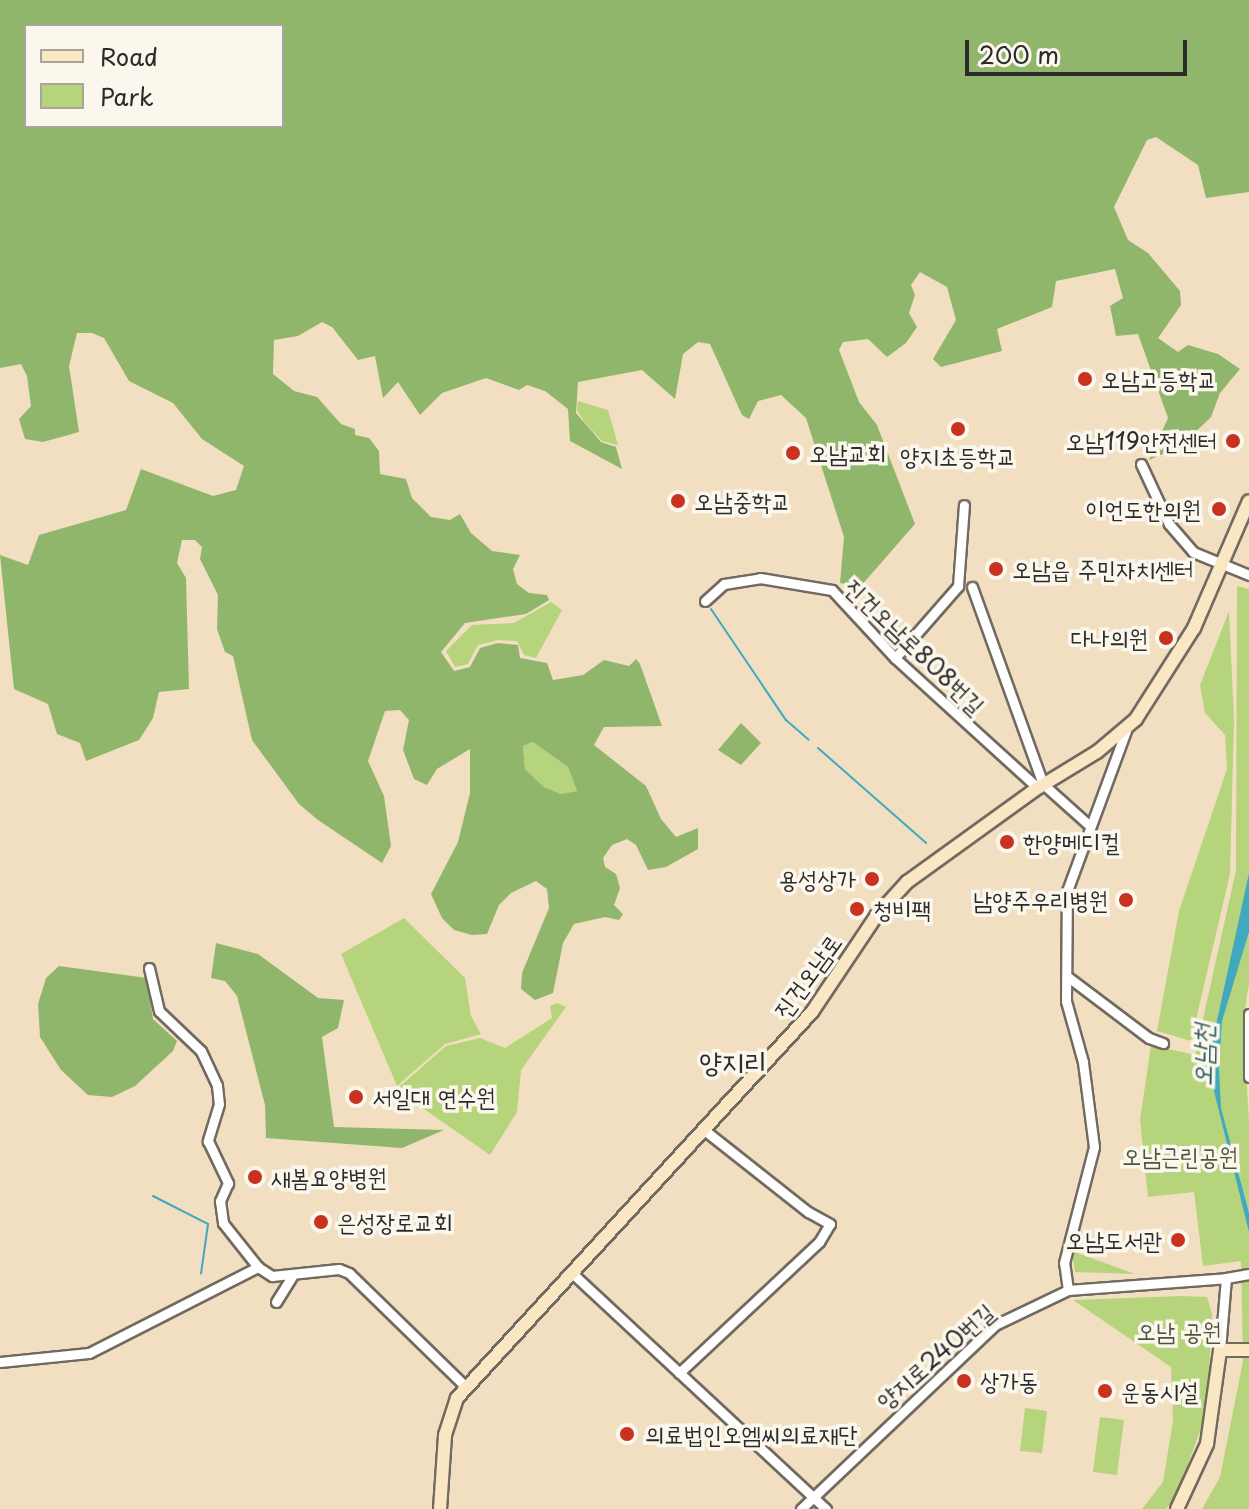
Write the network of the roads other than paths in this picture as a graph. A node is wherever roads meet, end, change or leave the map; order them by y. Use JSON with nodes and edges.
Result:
{"nodes":[{"id":1,"x":1141,"y":464,"type":"dead end"},
{"id":2,"x":1249,"y":501,"type":"edge"},
{"id":3,"x":964,"y":505,"type":"dead end"},
{"id":4,"x":1225,"y":563,"type":"junction"},
{"id":5,"x":1245,"y":573,"type":"edge"},
{"id":6,"x":972,"y":587,"type":"dead end"},
{"id":7,"x":705,"y":601,"type":"dead end"},
{"id":8,"x":895,"y":658,"type":"junction"},
{"id":9,"x":1127,"y":728,"type":"junction"},
{"id":10,"x":1041,"y":786,"type":"junction"},
{"id":11,"x":1090,"y":826,"type":"junction"},
{"id":12,"x":149,"y":968,"type":"dead end"},
{"id":13,"x":1068,"y":977,"type":"junction"},
{"id":14,"x":1249,"y":1014,"type":"edge"},
{"id":15,"x":1163,"y":1043,"type":"dead end"},
{"id":16,"x":1249,"y":1077,"type":"edge"},
{"id":17,"x":704,"y":1130,"type":"junction"},
{"id":18,"x":258,"y":1267,"type":"junction"},
{"id":19,"x":572,"y":1273,"type":"junction"},
{"id":20,"x":1245,"y":1275,"type":"edge"},
{"id":21,"x":292,"y":1276,"type":"junction"},
{"id":22,"x":1226,"y":1278,"type":"junction"},
{"id":23,"x":1068,"y":1290,"type":"junction"},
{"id":24,"x":276,"y":1302,"type":"dead end"},
{"id":25,"x":1220,"y":1350,"type":"junction"},
{"id":26,"x":1244,"y":1350,"type":"edge"},
{"id":27,"x":0,"y":1362,"type":"edge"},
{"id":28,"x":679,"y":1373,"type":"junction"},
{"id":29,"x":466,"y":1387,"type":"junction"},
{"id":30,"x":812,"y":1496,"type":"junction"},
{"id":31,"x":440,"y":1509,"type":"edge"},
{"id":32,"x":801,"y":1509,"type":"edge"},
{"id":33,"x":826,"y":1509,"type":"edge"},
{"id":34,"x":1177,"y":1509,"type":"edge"}],
"edges":[{"from":1,"to":4,"type":"street"},
{"from":2,"to":4,"type":"main road","name":"진건오남로"},
{"from":3,"to":8,"type":"street"},
{"from":4,"to":5,"type":"street"},
{"from":4,"to":9,"type":"main road","name":"진건오남로"},
{"from":6,"to":10,"type":"street"},
{"from":7,"to":8,"type":"street","name":"진건오남로808번길"},
{"from":8,"to":10,"type":"street","name":"진건오남로808번길"},
{"from":9,"to":10,"type":"main road","name":"진건오남로"},
{"from":9,"to":11,"type":"street"},
{"from":10,"to":11,"type":"street","name":"진건오남로808번길"},
{"from":10,"to":17,"type":"main road","name":"진건오남로"},
{"from":11,"to":13,"type":"street"},
{"from":12,"to":18,"type":"street"},
{"from":13,"to":15,"type":"street"},
{"from":13,"to":23,"type":"street"},
{"from":14,"to":16,"type":"street"},
{"from":17,"to":19,"type":"main road","name":"진건오남로"},
{"from":17,"to":28,"type":"street"},
{"from":18,"to":21,"type":"street"},
{"from":18,"to":27,"type":"street"},
{"from":19,"to":28,"type":"street"},
{"from":19,"to":29,"type":"main road","name":"진건오남로"},
{"from":20,"to":22,"type":"street","name":"양지로240번길"},
{"from":21,"to":24,"type":"street"},
{"from":21,"to":29,"type":"street"},
{"from":22,"to":23,"type":"street","name":"양지로240번길"},
{"from":22,"to":25,"type":"street"},
{"from":23,"to":30,"type":"street","name":"양지로240번길"},
{"from":25,"to":26,"type":"main road"},
{"from":25,"to":34,"type":"main road"},
{"from":28,"to":30,"type":"street"},
{"from":29,"to":31,"type":"main road","name":"진건오남로"},
{"from":30,"to":32,"type":"street","name":"양지로240번길"},
{"from":30,"to":33,"type":"street"}]}
